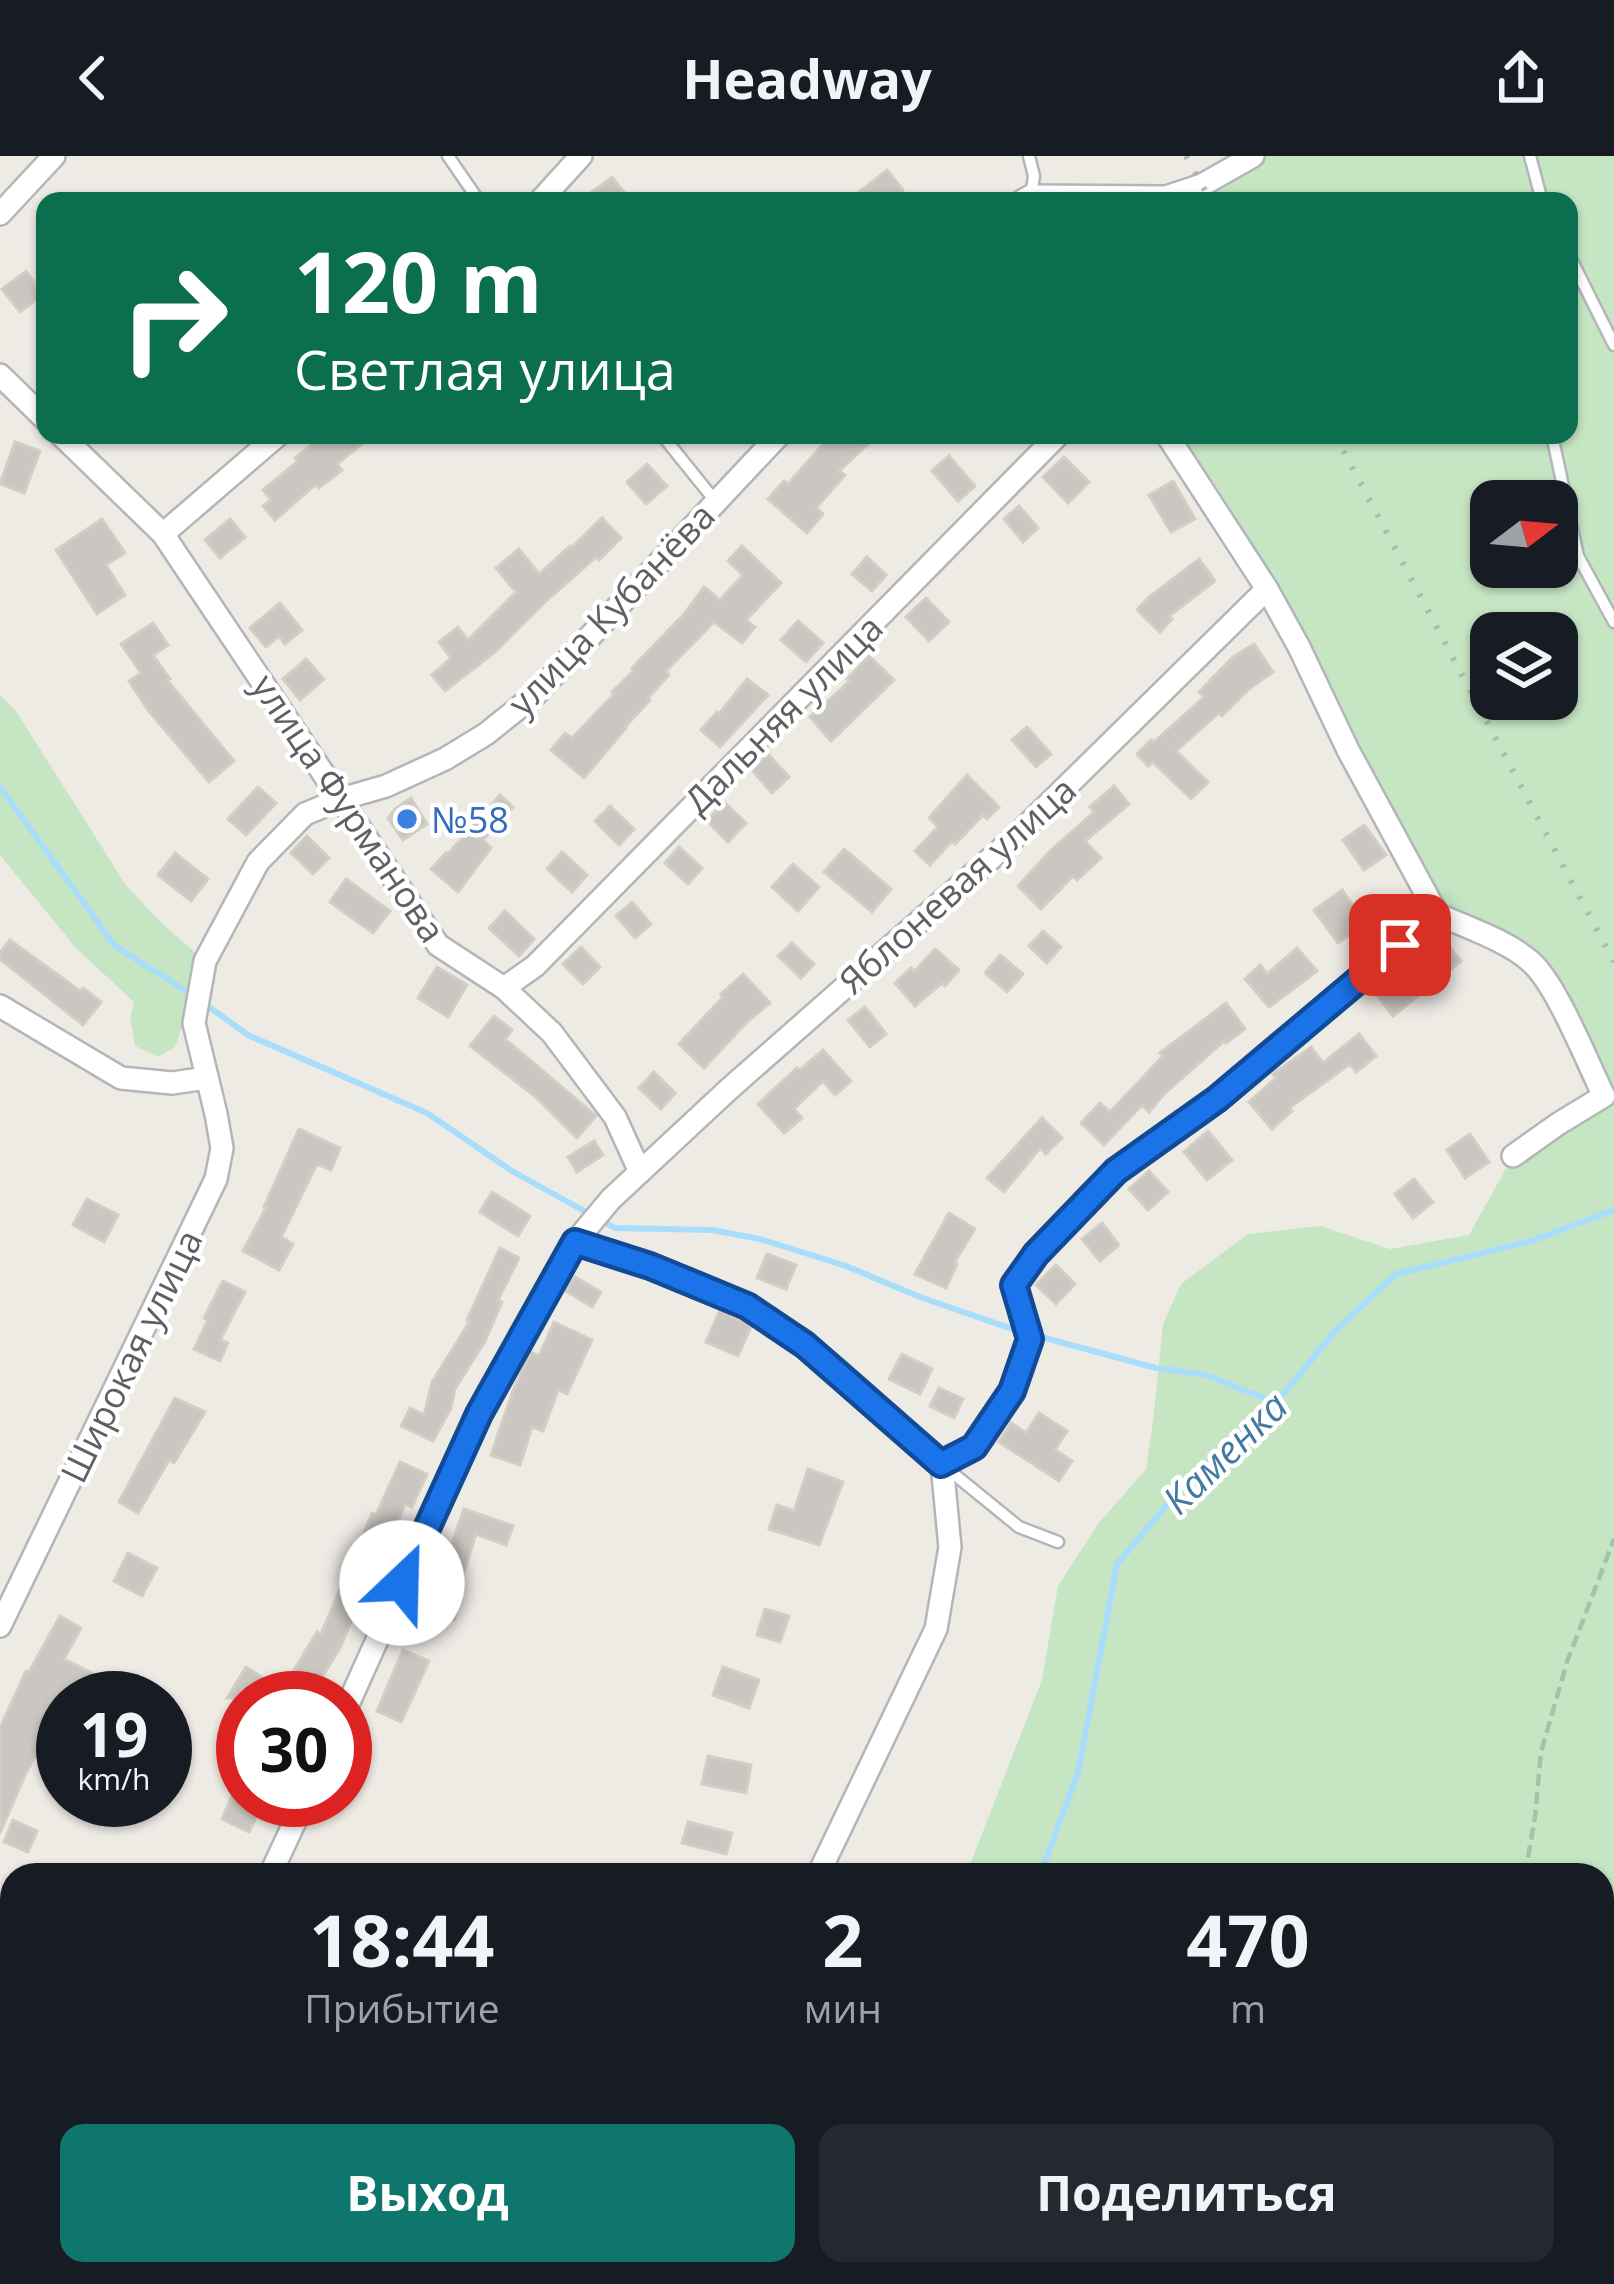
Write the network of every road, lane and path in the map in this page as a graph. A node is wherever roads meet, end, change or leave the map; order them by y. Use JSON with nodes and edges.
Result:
{"nodes":[{"id":1,"x":54,"y":156,"type":"edge"},
{"id":2,"x":448,"y":156,"type":"edge"},
{"id":3,"x":581,"y":156,"type":"edge"},
{"id":4,"x":1029,"y":156,"type":"edge"},
{"id":5,"x":1253,"y":156,"type":"edge"},
{"id":6,"x":1530,"y":156,"type":"edge"},
{"id":7,"x":473,"y":192,"type":"edge"},
{"id":8,"x":548,"y":192,"type":"edge"},
{"id":9,"x":1031,"y":192,"type":"edge"},
{"id":10,"x":1181,"y":192,"type":"edge"},
{"id":11,"x":1540,"y":192,"type":"edge"},
{"id":12,"x":0,"y":214,"type":"edge"},
{"id":13,"x":1578,"y":273,"type":"edge"},
{"id":14,"x":1614,"y":345,"type":"edge"},
{"id":15,"x":0,"y":375,"type":"edge"},
{"id":16,"x":36,"y":410,"type":"edge"},
{"id":17,"x":70,"y":444,"type":"edge"},
{"id":18,"x":268,"y":444,"type":"edge"},
{"id":19,"x":669,"y":444,"type":"edge"},
{"id":20,"x":771,"y":444,"type":"edge"},
{"id":21,"x":1049,"y":444,"type":"edge"},
{"id":22,"x":1173,"y":444,"type":"edge"},
{"id":23,"x":1554,"y":444,"type":"edge"},
{"id":24,"x":716,"y":502,"type":"junction"},
{"id":25,"x":163,"y":534,"type":"junction"},
{"id":26,"x":1267,"y":589,"type":"junction"},
{"id":27,"x":1614,"y":622,"type":"edge"},
{"id":28,"x":341,"y":799,"type":"junction"},
{"id":29,"x":1437,"y":914,"type":"junction"},
{"id":30,"x":504,"y":988,"type":"junction"},
{"id":31,"x":0,"y":1006,"type":"edge"},
{"id":32,"x":207,"y":1078,"type":"junction"},
{"id":33,"x":1513,"y":1156,"type":"dead end"},
{"id":34,"x":640,"y":1172,"type":"junction"},
{"id":35,"x":582,"y":1233,"type":"junction"},
{"id":36,"x":941,"y":1464,"type":"junction"},
{"id":37,"x":1614,"y":1539,"type":"edge"},
{"id":38,"x":1058,"y":1542,"type":"dead end"},
{"id":39,"x":0,"y":1626,"type":"edge"},
{"id":40,"x":363,"y":1671,"type":"edge"},
{"id":41,"x":292,"y":1827,"type":"edge"},
{"id":42,"x":276,"y":1863,"type":"edge"},
{"id":43,"x":824,"y":1863,"type":"edge"},
{"id":44,"x":1527,"y":1863,"type":"edge"}],
"edges":[{"from":1,"to":12,"type":"street"},
{"from":2,"to":7,"type":"lane"},
{"from":3,"to":8,"type":"street"},
{"from":4,"to":9,"type":"lane"},
{"from":5,"to":10,"type":"street"},
{"from":6,"to":11,"type":"lane"},
{"from":13,"to":14,"type":"lane"},
{"from":15,"to":16,"type":"street"},
{"from":17,"to":25,"type":"street","name":"улица Фурманова"},
{"from":18,"to":25,"type":"street"},
{"from":19,"to":24,"type":"lane"},
{"from":20,"to":24,"type":"street","name":"улица Кубанёва"},
{"from":21,"to":30,"type":"street","name":"Дальняя улица"},
{"from":22,"to":26,"type":"street"},
{"from":23,"to":27,"type":"lane"},
{"from":24,"to":28,"type":"street","name":"улица Кубанёва"},
{"from":25,"to":28,"type":"street","name":"улица Фурманова"},
{"from":26,"to":29,"type":"street"},
{"from":26,"to":34,"type":"street","name":"Яблоневая улица"},
{"from":28,"to":30,"type":"street","name":"улица Фурманова"},
{"from":28,"to":32,"type":"street","name":"улица Кубанёва"},
{"from":29,"to":33,"type":"street"},
{"from":29,"to":36,"type":"street"},
{"from":30,"to":34,"type":"street","name":"улица Фурманова"},
{"from":31,"to":32,"type":"street"},
{"from":32,"to":39,"type":"street","name":"Широкая улица"},
{"from":34,"to":35,"type":"street","name":"Яблоневая улица"},
{"from":35,"to":36,"type":"street"},
{"from":35,"to":40,"type":"street","name":"Яблоневая улица"},
{"from":36,"to":38,"type":"lane"},
{"from":36,"to":43,"type":"street"},
{"from":37,"to":44,"type":"path"},
{"from":41,"to":42,"type":"street"}]}
